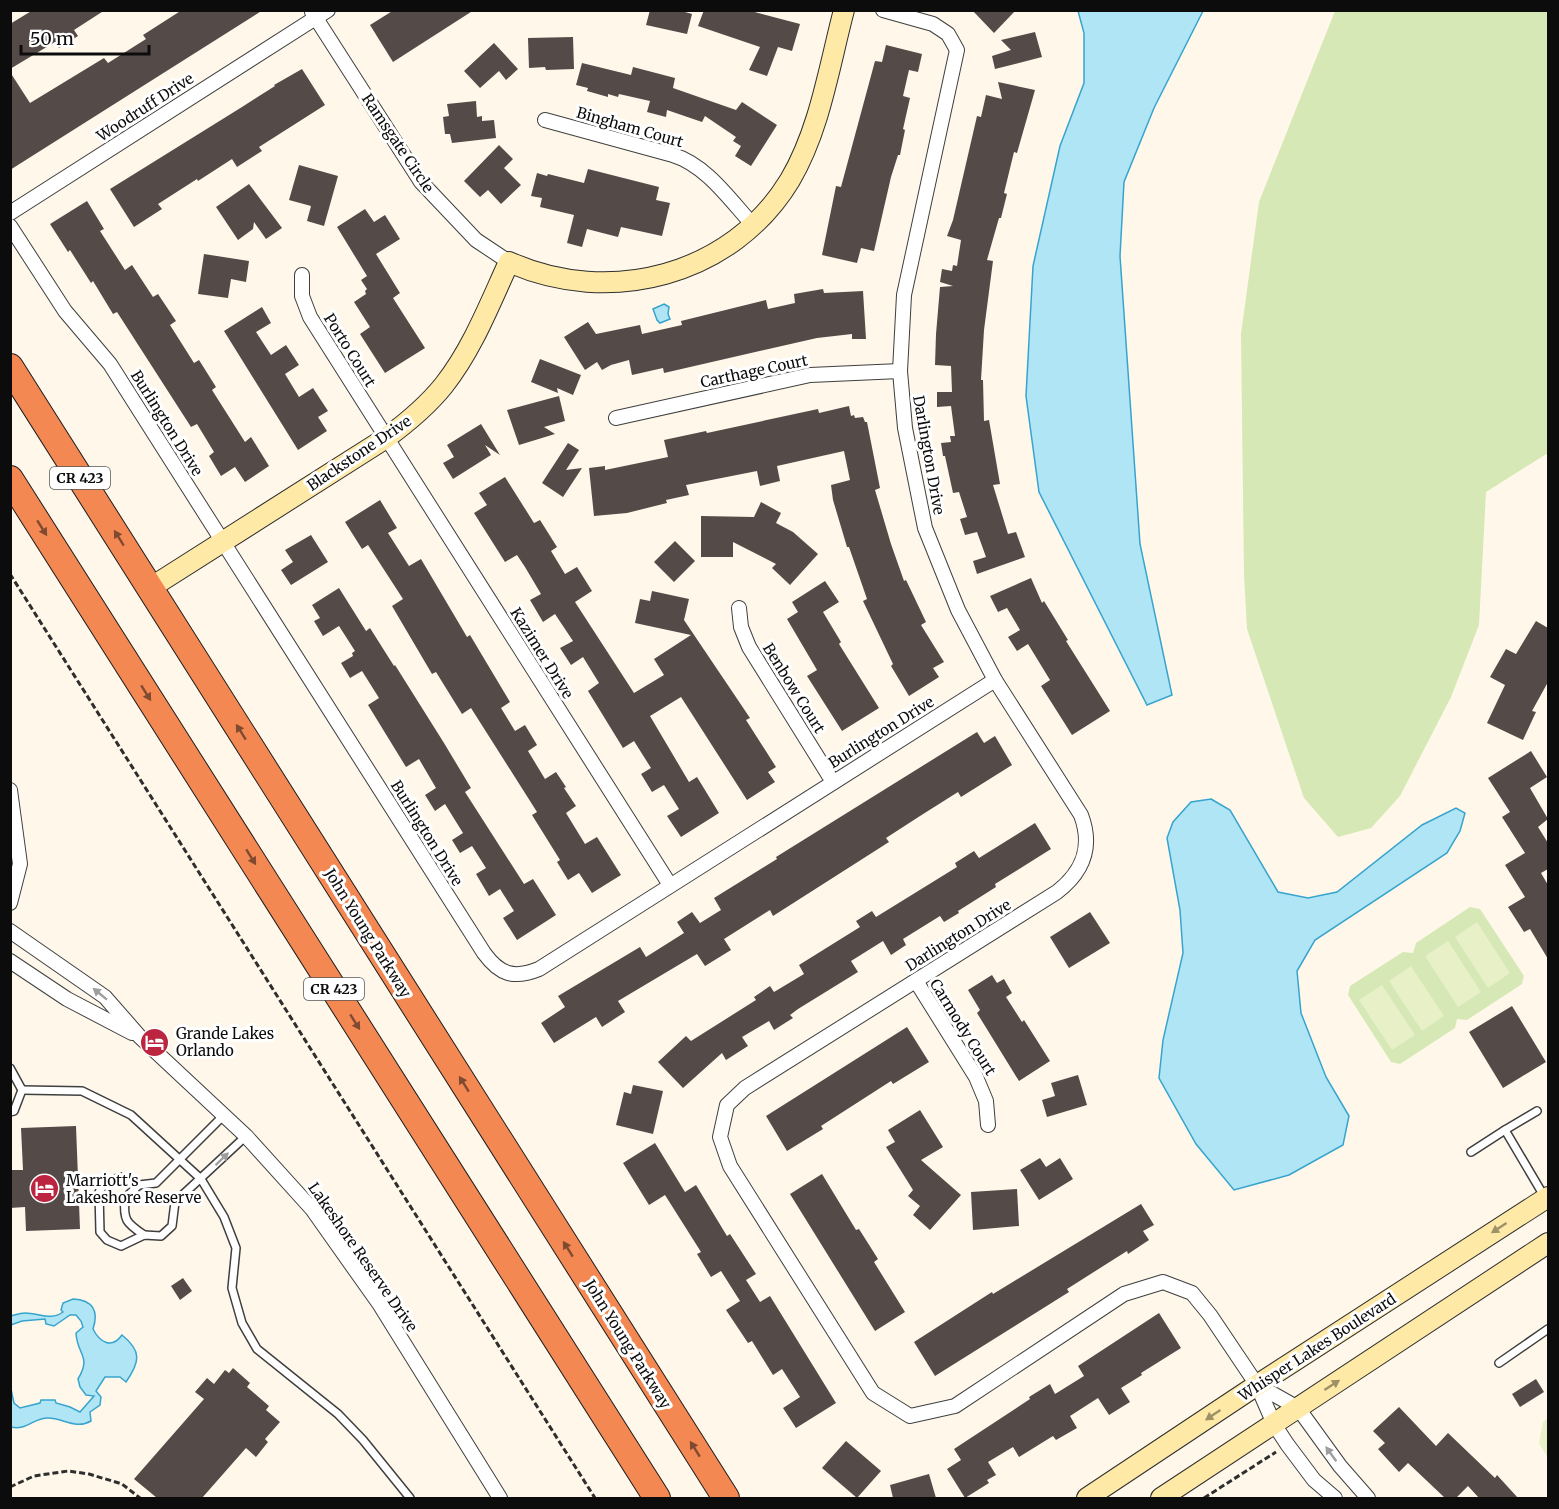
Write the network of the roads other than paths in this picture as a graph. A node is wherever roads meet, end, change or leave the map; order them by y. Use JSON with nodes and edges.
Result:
{"nodes":[{"id":1,"x":844,"y":10,"type":"edge"},
{"id":2,"x":883,"y":10,"type":"edge"},
{"id":3,"x":318,"y":13,"type":"edge"},
{"id":4,"x":545,"y":120,"type":"dead end"},
{"id":5,"x":10,"y":213,"type":"edge"},
{"id":6,"x":753,"y":225,"type":"junction"},
{"id":7,"x":10,"y":226,"type":"edge"},
{"id":8,"x":509,"y":261,"type":"junction"},
{"id":9,"x":302,"y":275,"type":"dead end"},
{"id":10,"x":10,"y":368,"type":"edge"},
{"id":11,"x":900,"y":371,"type":"junction"},
{"id":12,"x":616,"y":418,"type":"dead end"},
{"id":13,"x":386,"y":438,"type":"junction"},
{"id":14,"x":10,"y":478,"type":"edge"},
{"id":15,"x":222,"y":542,"type":"junction"},
{"id":16,"x":150,"y":588,"type":"junction"},
{"id":17,"x":739,"y":608,"type":"dead end"},
{"id":18,"x":995,"y":680,"type":"junction"},
{"id":19,"x":833,"y":782,"type":"junction"},
{"id":20,"x":10,"y":790,"type":"edge"},
{"id":21,"x":670,"y":885,"type":"junction"},
{"id":22,"x":10,"y":903,"type":"edge"},
{"id":23,"x":10,"y":931,"type":"edge"},
{"id":24,"x":10,"y":961,"type":"edge"},
{"id":25,"x":916,"y":981,"type":"junction"},
{"id":26,"x":140,"y":1037,"type":"junction"},
{"id":27,"x":10,"y":1068,"type":"edge"},
{"id":28,"x":22,"y":1090,"type":"junction"},
{"id":29,"x":1537,"y":1111,"type":"dead end"},
{"id":30,"x":10,"y":1112,"type":"edge"},
{"id":31,"x":224,"y":1115,"type":"junction"},
{"id":32,"x":988,"y":1125,"type":"dead end"},
{"id":33,"x":1505,"y":1130,"type":"junction"},
{"id":34,"x":246,"y":1136,"type":"junction"},
{"id":35,"x":1471,"y":1152,"type":"dead end"},
{"id":36,"x":179,"y":1158,"type":"junction"},
{"id":37,"x":201,"y":1179,"type":"junction"},
{"id":38,"x":139,"y":1185,"type":"junction"},
{"id":39,"x":1548,"y":1200,"type":"edge"},
{"id":40,"x":144,"y":1235,"type":"junction"},
{"id":41,"x":1548,"y":1243,"type":"edge"},
{"id":42,"x":1548,"y":1329,"type":"edge"},
{"id":43,"x":1499,"y":1363,"type":"dead end"},
{"id":44,"x":1257,"y":1385,"type":"junction"},
{"id":45,"x":1298,"y":1408,"type":"junction"},
{"id":46,"x":1274,"y":1424,"type":"junction"},
{"id":47,"x":410,"y":1498,"type":"edge"},
{"id":48,"x":500,"y":1498,"type":"edge"},
{"id":49,"x":657,"y":1498,"type":"edge"},
{"id":50,"x":726,"y":1498,"type":"edge"},
{"id":51,"x":1088,"y":1498,"type":"edge"},
{"id":52,"x":1161,"y":1498,"type":"edge"},
{"id":53,"x":1335,"y":1498,"type":"edge"},
{"id":54,"x":1368,"y":1498,"type":"edge"}],
"edges":[{"from":1,"to":6,"type":"street","name":"Ramsgate Circle"},
{"from":2,"to":11,"type":"street","name":"Darlington Drive"},
{"from":3,"to":5,"type":"street","name":"Woodruff Drive"},
{"from":3,"to":8,"type":"street","name":"Ramsgate Circle"},
{"from":4,"to":6,"type":"street","name":"Bingham Court"},
{"from":6,"to":8,"type":"street","name":"Ramsgate Circle"},
{"from":7,"to":15,"type":"street","name":"Burlington Drive"},
{"from":8,"to":13,"type":"street","name":"Blackstone Drive"},
{"from":9,"to":13,"type":"street","name":"Porto Court"},
{"from":16,"to":10,"type":"highway","name":"John Young Parkway","number":"CR 423","one_way":true},
{"from":11,"to":12,"type":"street","name":"Carthage Court"},
{"from":11,"to":18,"type":"street","name":"Darlington Drive"},
{"from":13,"to":15,"type":"street","name":"Blackstone Drive"},
{"from":13,"to":21,"type":"street","name":"Kazimer Drive"},
{"from":14,"to":49,"type":"highway","number":"CR 423","one_way":true},
{"from":15,"to":16,"type":"street","name":"Blackstone Drive"},
{"from":15,"to":21,"type":"street","name":"Burlington Drive"},
{"from":50,"to":16,"type":"highway","name":"John Young Parkway","number":"CR 423","one_way":true},
{"from":17,"to":19,"type":"street","name":"Benbow Court"},
{"from":18,"to":19,"type":"street","name":"Burlington Drive"},
{"from":18,"to":25,"type":"street","name":"Darlington Drive"},
{"from":19,"to":21,"type":"street","name":"Burlington Drive"},
{"from":20,"to":22,"type":"street"},
{"from":26,"to":23,"type":"street","name":"Lakeshore Reserve Drive","one_way":true},
{"from":24,"to":26,"type":"street","name":"Lakeshore Reserve Drive"},
{"from":25,"to":32,"type":"street","name":"Carmody Court"},
{"from":25,"to":44,"type":"street","name":"Darlington Drive"},
{"from":26,"to":31,"type":"street","name":"Lakeshore Reserve Drive"},
{"from":27,"to":28,"type":"lane"},
{"from":28,"to":30,"type":"lane"},
{"from":28,"to":36,"type":"lane"},
{"from":29,"to":33,"type":"lane"},
{"from":31,"to":34,"type":"street","name":"Lakeshore Reserve Drive"},
{"from":31,"to":36,"type":"lane"},
{"from":33,"to":35,"type":"lane"},
{"from":33,"to":39,"type":"lane"},
{"from":37,"to":34,"type":"lane","one_way":true},
{"from":34,"to":48,"type":"street","name":"Lakeshore Reserve Drive"},
{"from":36,"to":37,"type":"lane"},
{"from":36,"to":38,"type":"lane"},
{"from":37,"to":40,"type":"lane"},
{"from":37,"to":47,"type":"lane"},
{"from":38,"to":40,"type":"lane"},
{"from":38,"to":40,"type":"lane"},
{"from":39,"to":44,"type":"street","name":"Whisper Lakes Boulevard","one_way":true},
{"from":45,"to":41,"type":"street","one_way":true},
{"from":42,"to":43,"type":"lane"},
{"from":44,"to":45,"type":"street"},
{"from":44,"to":46,"type":"street","name":"Darlington Drive"},
{"from":44,"to":51,"type":"street","name":"Whisper Lakes Boulevard","one_way":true},
{"from":45,"to":46,"type":"street"},
{"from":54,"to":45,"type":"street","one_way":true},
{"from":46,"to":52,"type":"street"},
{"from":46,"to":53,"type":"street","name":"Darlington Drive"}]}
